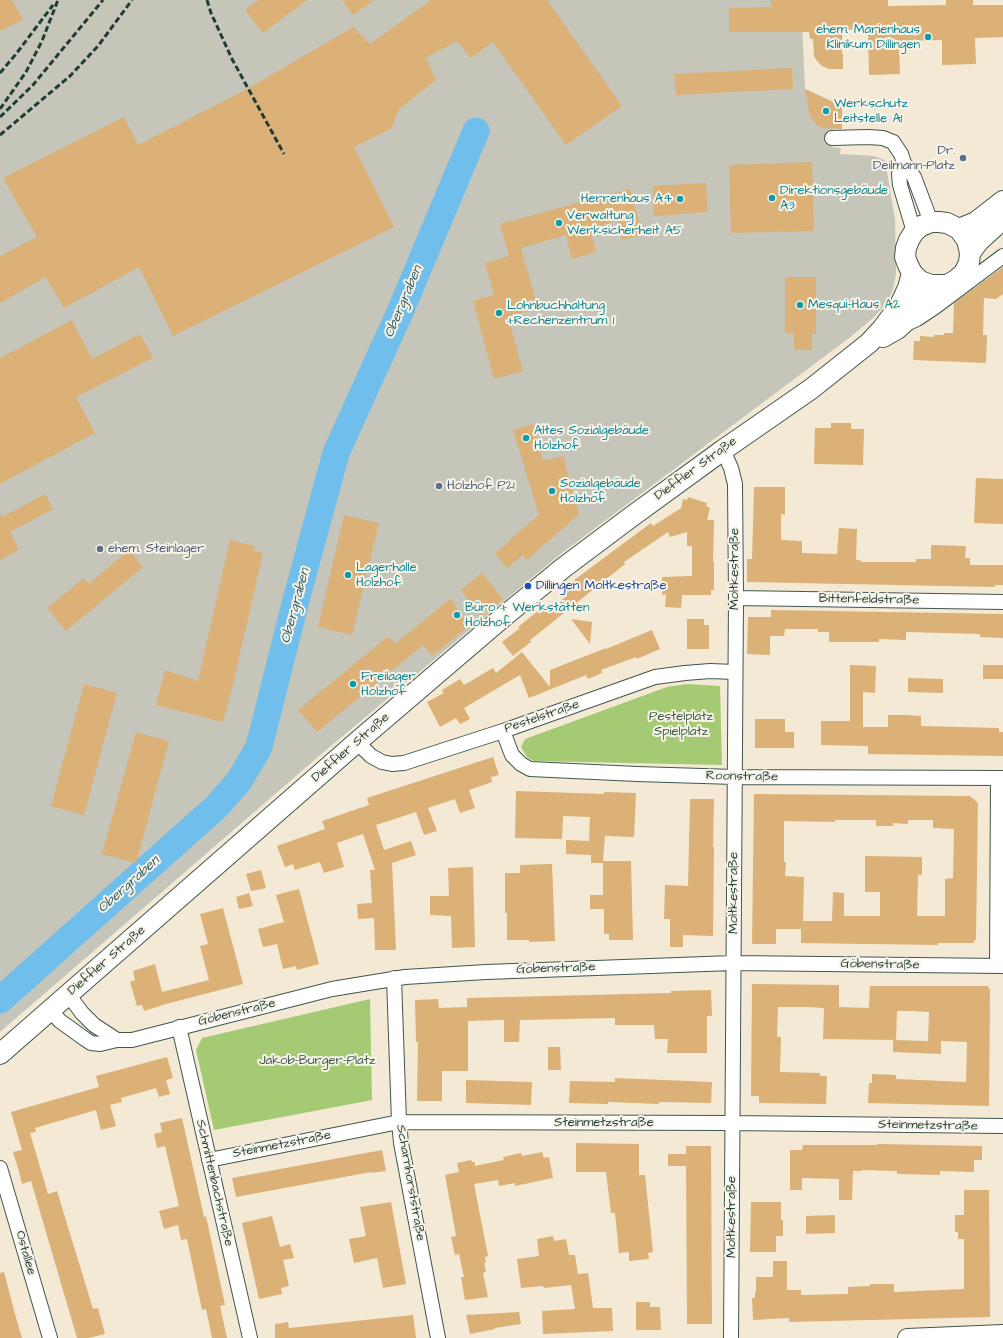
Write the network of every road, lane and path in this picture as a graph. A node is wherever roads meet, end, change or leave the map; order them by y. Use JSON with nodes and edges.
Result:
{"nodes":[{"id":1,"x":832,"y":138,"type":"dead end"},
{"id":2,"x":904,"y":163,"type":"junction"},
{"id":3,"x":1003,"y":201,"type":"edge"},
{"id":4,"x":1003,"y":219,"type":"edge"},
{"id":5,"x":922,"y":227,"type":"junction"},
{"id":6,"x":959,"y":229,"type":"junction"},
{"id":7,"x":970,"y":253,"type":"junction"},
{"id":8,"x":1003,"y":256,"type":"edge"},
{"id":9,"x":912,"y":273,"type":"junction"},
{"id":10,"x":937,"y":286,"type":"junction"},
{"id":11,"x":897,"y":329,"type":"junction"},
{"id":12,"x":869,"y":343,"type":"junction"},
{"id":13,"x":723,"y":450,"type":"junction"},
{"id":14,"x":736,"y":598,"type":"junction"},
{"id":15,"x":1003,"y":602,"type":"edge"},
{"id":16,"x":735,"y":672,"type":"junction"},
{"id":17,"x":503,"y":731,"type":"junction"},
{"id":18,"x":357,"y":742,"type":"junction"},
{"id":19,"x":735,"y":777,"type":"junction"},
{"id":20,"x":1000,"y":778,"type":"edge"},
{"id":21,"x":733,"y":963,"type":"junction"},
{"id":22,"x":1000,"y":966,"type":"edge"},
{"id":23,"x":394,"y":978,"type":"junction"},
{"id":24,"x":68,"y":994,"type":"junction"},
{"id":25,"x":50,"y":1010,"type":"junction"},
{"id":26,"x":179,"y":1027,"type":"junction"},
{"id":27,"x":117,"y":1040,"type":"junction"},
{"id":28,"x":0,"y":1054,"type":"edge"},
{"id":29,"x":399,"y":1122,"type":"junction"},
{"id":30,"x":732,"y":1123,"type":"junction"},
{"id":31,"x":1003,"y":1126,"type":"edge"},
{"id":32,"x":209,"y":1160,"type":"junction"},
{"id":33,"x":0,"y":1168,"type":"edge"},
{"id":34,"x":1003,"y":1334,"type":"edge"},
{"id":35,"x":50,"y":1338,"type":"edge"},
{"id":36,"x":250,"y":1338,"type":"edge"},
{"id":37,"x":438,"y":1338,"type":"edge"},
{"id":38,"x":731,"y":1338,"type":"edge"},
{"id":39,"x":908,"y":1338,"type":"edge"}],
"edges":[{"from":1,"to":2,"type":"street"},
{"from":2,"to":5,"type":"street"},
{"from":2,"to":5,"type":"street"},
{"from":3,"to":6,"type":"main road"},
{"from":4,"to":7,"type":"main road"},
{"from":5,"to":6,"type":"main road"},
{"from":5,"to":9,"type":"main road"},
{"from":6,"to":7,"type":"main road"},
{"from":7,"to":10,"type":"main road"},
{"from":8,"to":11,"type":"street","name":"Dieffler Straße"},
{"from":9,"to":10,"type":"main road"},
{"from":9,"to":12,"type":"main road","name":"Dieffler Straße"},
{"from":10,"to":11,"type":"main road","name":"Dieffler Straße"},
{"from":11,"to":12,"type":"main road","name":"Dieffler Straße"},
{"from":12,"to":13,"type":"main road","name":"Dieffler Straße"},
{"from":13,"to":14,"type":"street","name":"Moltkestraße"},
{"from":13,"to":18,"type":"main road","name":"Dieffler Straße"},
{"from":14,"to":15,"type":"street","name":"Bittenfeldstraße"},
{"from":14,"to":16,"type":"street","name":"Moltkestraße"},
{"from":16,"to":17,"type":"street","name":"Pestelstraße"},
{"from":16,"to":19,"type":"street","name":"Moltkestraße"},
{"from":17,"to":18,"type":"street","name":"Pestelstraße"},
{"from":17,"to":19,"type":"street","name":"Roonstraße"},
{"from":18,"to":24,"type":"main road","name":"Dieffler Straße"},
{"from":19,"to":20,"type":"street","name":"Roonstraße"},
{"from":19,"to":21,"type":"street","name":"Moltkestraße"},
{"from":20,"to":22,"type":"street"},
{"from":21,"to":22,"type":"street","name":"Göbenstraße"},
{"from":21,"to":23,"type":"street","name":"Göbenstraße"},
{"from":21,"to":30,"type":"street","name":"Moltkestraße"},
{"from":23,"to":26,"type":"street","name":"Göbenstraße"},
{"from":23,"to":29,"type":"street","name":"Scharnhorststraße"},
{"from":24,"to":25,"type":"main road","name":"Dieffler Straße"},
{"from":24,"to":27,"type":"street"},
{"from":25,"to":27,"type":"street","name":"Göbenstraße"},
{"from":25,"to":28,"type":"main road","name":"Dieffler Straße"},
{"from":26,"to":27,"type":"street","name":"Göbenstraße"},
{"from":26,"to":32,"type":"street","name":"Schmittenbachstraße"},
{"from":29,"to":30,"type":"street","name":"Steinmetzstraße"},
{"from":29,"to":32,"type":"street","name":"Steinmetzstraße"},
{"from":29,"to":37,"type":"street","name":"Scharnhorststraße"},
{"from":30,"to":31,"type":"street","name":"Steinmetzstraße"},
{"from":30,"to":38,"type":"street","name":"Moltkestraße"},
{"from":32,"to":36,"type":"street","name":"Schmittenbachstraße"},
{"from":33,"to":35,"type":"street","name":"Ostallee"},
{"from":34,"to":39,"type":"street"}]}
